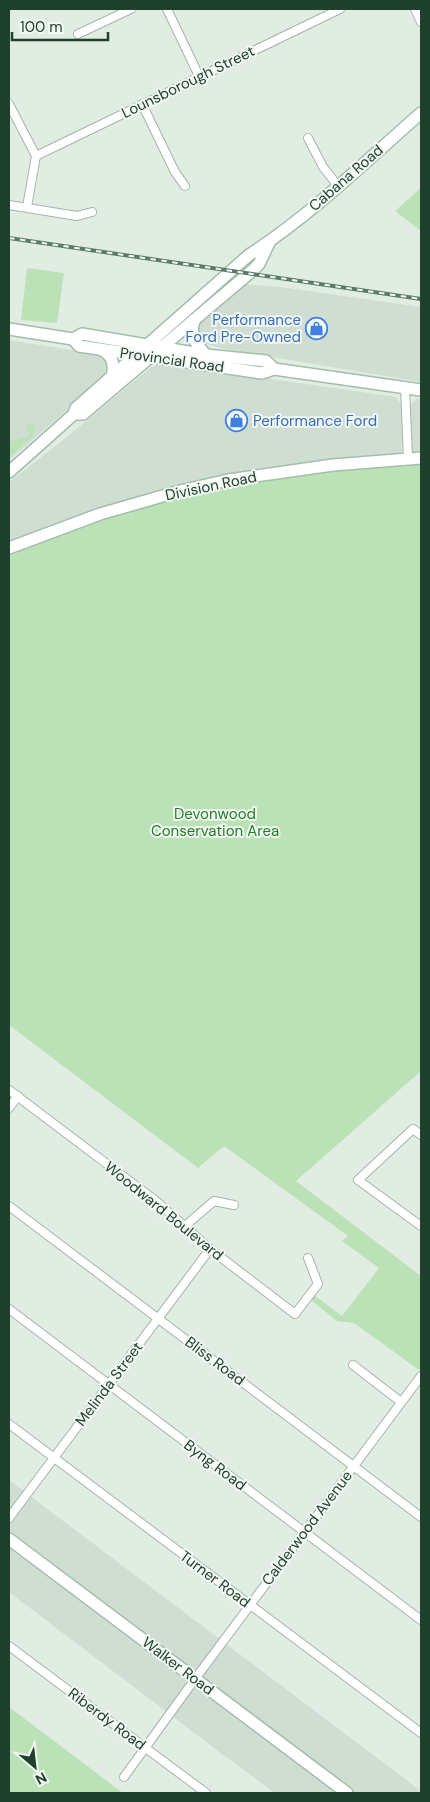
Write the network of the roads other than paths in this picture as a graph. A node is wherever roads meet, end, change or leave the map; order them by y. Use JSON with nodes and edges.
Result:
{"nodes":[{"id":1,"x":131,"y":9,"type":"edge"},
{"id":2,"x":167,"y":9,"type":"edge"},
{"id":3,"x":340,"y":9,"type":"edge"},
{"id":4,"x":415,"y":9,"type":"edge"},
{"id":5,"x":421,"y":22,"type":"edge"},
{"id":6,"x":78,"y":34,"type":"dead end"},
{"id":7,"x":199,"y":76,"type":"junction"},
{"id":8,"x":9,"y":104,"type":"edge"},
{"id":9,"x":142,"y":104,"type":"junction"},
{"id":10,"x":421,"y":113,"type":"edge"},
{"id":11,"x":308,"y":138,"type":"dead end"},
{"id":12,"x":36,"y":156,"type":"junction"},
{"id":13,"x":185,"y":186,"type":"dead end"},
{"id":14,"x":338,"y":186,"type":"junction"},
{"id":15,"x":9,"y":205,"type":"edge"},
{"id":16,"x":27,"y":207,"type":"junction"},
{"id":17,"x":92,"y":212,"type":"dead end"},
{"id":18,"x":270,"y":242,"type":"junction"},
{"id":19,"x":194,"y":321,"type":"junction"},
{"id":20,"x":9,"y":329,"type":"edge"},
{"id":21,"x":73,"y":339,"type":"junction"},
{"id":22,"x":149,"y":346,"type":"junction"},
{"id":23,"x":163,"y":347,"type":"junction"},
{"id":24,"x":102,"y":350,"type":"junction"},
{"id":25,"x":206,"y":355,"type":"junction"},
{"id":26,"x":137,"y":356,"type":"junction"},
{"id":27,"x":150,"y":358,"type":"junction"},
{"id":28,"x":274,"y":369,"type":"junction"},
{"id":29,"x":112,"y":377,"type":"junction"},
{"id":30,"x":405,"y":388,"type":"junction"},
{"id":31,"x":421,"y":390,"type":"edge"},
{"id":32,"x":74,"y":414,"type":"junction"},
{"id":33,"x":408,"y":458,"type":"junction"},
{"id":34,"x":421,"y":458,"type":"edge"},
{"id":35,"x":9,"y":472,"type":"edge"},
{"id":36,"x":9,"y":548,"type":"edge"},
{"id":37,"x":9,"y":1090,"type":"edge"},
{"id":38,"x":18,"y":1096,"type":"junction"},
{"id":39,"x":9,"y":1108,"type":"edge"},
{"id":40,"x":421,"y":1135,"type":"edge"},
{"id":41,"x":234,"y":1205,"type":"dead end"},
{"id":42,"x":9,"y":1206,"type":"edge"},
{"id":43,"x":184,"y":1226,"type":"junction"},
{"id":44,"x":421,"y":1226,"type":"edge"},
{"id":45,"x":210,"y":1249,"type":"junction"},
{"id":46,"x":308,"y":1258,"type":"dead end"},
{"id":47,"x":9,"y":1309,"type":"edge"},
{"id":48,"x":158,"y":1318,"type":"junction"},
{"id":49,"x":353,"y":1365,"type":"dead end"},
{"id":50,"x":421,"y":1376,"type":"edge"},
{"id":51,"x":109,"y":1384,"type":"junction"},
{"id":52,"x":401,"y":1402,"type":"junction"},
{"id":53,"x":9,"y":1424,"type":"edge"},
{"id":54,"x":54,"y":1458,"type":"junction"},
{"id":55,"x":354,"y":1466,"type":"junction"},
{"id":56,"x":421,"y":1517,"type":"edge"},
{"id":57,"x":9,"y":1518,"type":"edge"},
{"id":58,"x":304,"y":1532,"type":"junction"},
{"id":59,"x":9,"y":1539,"type":"edge"},
{"id":60,"x":250,"y":1605,"type":"junction"},
{"id":61,"x":421,"y":1620,"type":"edge"},
{"id":62,"x":9,"y":1646,"type":"edge"},
{"id":63,"x":195,"y":1679,"type":"junction"},
{"id":64,"x":421,"y":1733,"type":"edge"},
{"id":65,"x":145,"y":1748,"type":"junction"},
{"id":66,"x":124,"y":1778,"type":"dead end"},
{"id":67,"x":206,"y":1793,"type":"edge"},
{"id":68,"x":347,"y":1793,"type":"edge"}],
"edges":[{"from":1,"to":6,"type":"street"},
{"from":2,"to":7,"type":"street"},
{"from":3,"to":7,"type":"street","name":"Lounsborough Street"},
{"from":4,"to":5,"type":"street"},
{"from":7,"to":9,"type":"street","name":"Lounsborough Street"},
{"from":8,"to":12,"type":"street"},
{"from":9,"to":12,"type":"street","name":"Lounsborough Street"},
{"from":9,"to":13,"type":"street"},
{"from":10,"to":14,"type":"main road","name":"Cabana Road"},
{"from":11,"to":14,"type":"street"},
{"from":12,"to":16,"type":"street"},
{"from":14,"to":18,"type":"main road","name":"Cabana Road"},
{"from":15,"to":16,"type":"street"},
{"from":16,"to":17,"type":"street"},
{"from":18,"to":19,"type":"main road","name":"Cabana Road"},
{"from":18,"to":22,"type":"main road","name":"Cabana Road"},
{"from":19,"to":23,"type":"main road","name":"Cabana Road"},
{"from":19,"to":25,"type":"main road"},
{"from":20,"to":21,"type":"main road","name":"Provincial Road"},
{"from":21,"to":22,"type":"main road","name":"Provincial Road"},
{"from":21,"to":24,"type":"main road","name":"Provincial Road"},
{"from":22,"to":23,"type":"main road","name":"Provincial Road"},
{"from":22,"to":26,"type":"main road","name":"Cabana Road"},
{"from":23,"to":25,"type":"main road","name":"Provincial Road"},
{"from":23,"to":27,"type":"main road","name":"Cabana Road"},
{"from":24,"to":26,"type":"main road","name":"Provincial Road"},
{"from":24,"to":29,"type":"main road"},
{"from":25,"to":28,"type":"main road","name":"Provincial Road"},
{"from":26,"to":27,"type":"main road","name":"Provincial Road"},
{"from":26,"to":29,"type":"main road","name":"Cabana Road"},
{"from":27,"to":28,"type":"main road","name":"Provincial Road"},
{"from":27,"to":32,"type":"main road","name":"Cabana Road"},
{"from":28,"to":30,"type":"main road","name":"Provincial Road"},
{"from":29,"to":32,"type":"main road","name":"Cabana Road"},
{"from":30,"to":31,"type":"main road","name":"Provincial Road"},
{"from":30,"to":33,"type":"street"},
{"from":32,"to":35,"type":"main road"},
{"from":33,"to":34,"type":"main road","name":"Division Road"},
{"from":33,"to":36,"type":"main road","name":"Division Road"},
{"from":37,"to":38,"type":"street","name":"Woodward Boulevard"},
{"from":38,"to":39,"type":"street"},
{"from":38,"to":43,"type":"street","name":"Woodward Boulevard"},
{"from":40,"to":44,"type":"street"},
{"from":41,"to":43,"type":"street"},
{"from":42,"to":48,"type":"street","name":"Bliss Road"},
{"from":43,"to":45,"type":"street","name":"Woodward Boulevard"},
{"from":45,"to":46,"type":"street","name":"Woodward Boulevard"},
{"from":45,"to":48,"type":"street","name":"Melinda Street"},
{"from":47,"to":51,"type":"street","name":"Byng Road"},
{"from":48,"to":51,"type":"street","name":"Melinda Street"},
{"from":48,"to":55,"type":"street","name":"Bliss Road"},
{"from":49,"to":52,"type":"street"},
{"from":50,"to":52,"type":"street","name":"Calderwood Avenue"},
{"from":51,"to":54,"type":"street","name":"Melinda Street"},
{"from":51,"to":58,"type":"street","name":"Byng Road"},
{"from":52,"to":55,"type":"street","name":"Calderwood Avenue"},
{"from":53,"to":54,"type":"street","name":"Turner Road"},
{"from":54,"to":57,"type":"street","name":"Melinda Street"},
{"from":54,"to":60,"type":"street","name":"Turner Road"},
{"from":55,"to":56,"type":"street","name":"Bliss Road"},
{"from":55,"to":58,"type":"street","name":"Calderwood Avenue"},
{"from":58,"to":60,"type":"street","name":"Calderwood Avenue"},
{"from":58,"to":61,"type":"street","name":"Byng Road"},
{"from":59,"to":63,"type":"main road","name":"Walker Road"},
{"from":60,"to":63,"type":"street","name":"Calderwood Avenue"},
{"from":60,"to":64,"type":"street","name":"Turner Road"},
{"from":62,"to":65,"type":"street","name":"Riberdy Road"},
{"from":63,"to":65,"type":"street","name":"Calderwood Avenue"},
{"from":63,"to":68,"type":"main road","name":"Walker Road"},
{"from":65,"to":66,"type":"street","name":"Calderwood Avenue"},
{"from":65,"to":67,"type":"street","name":"Riberdy Road"}]}
